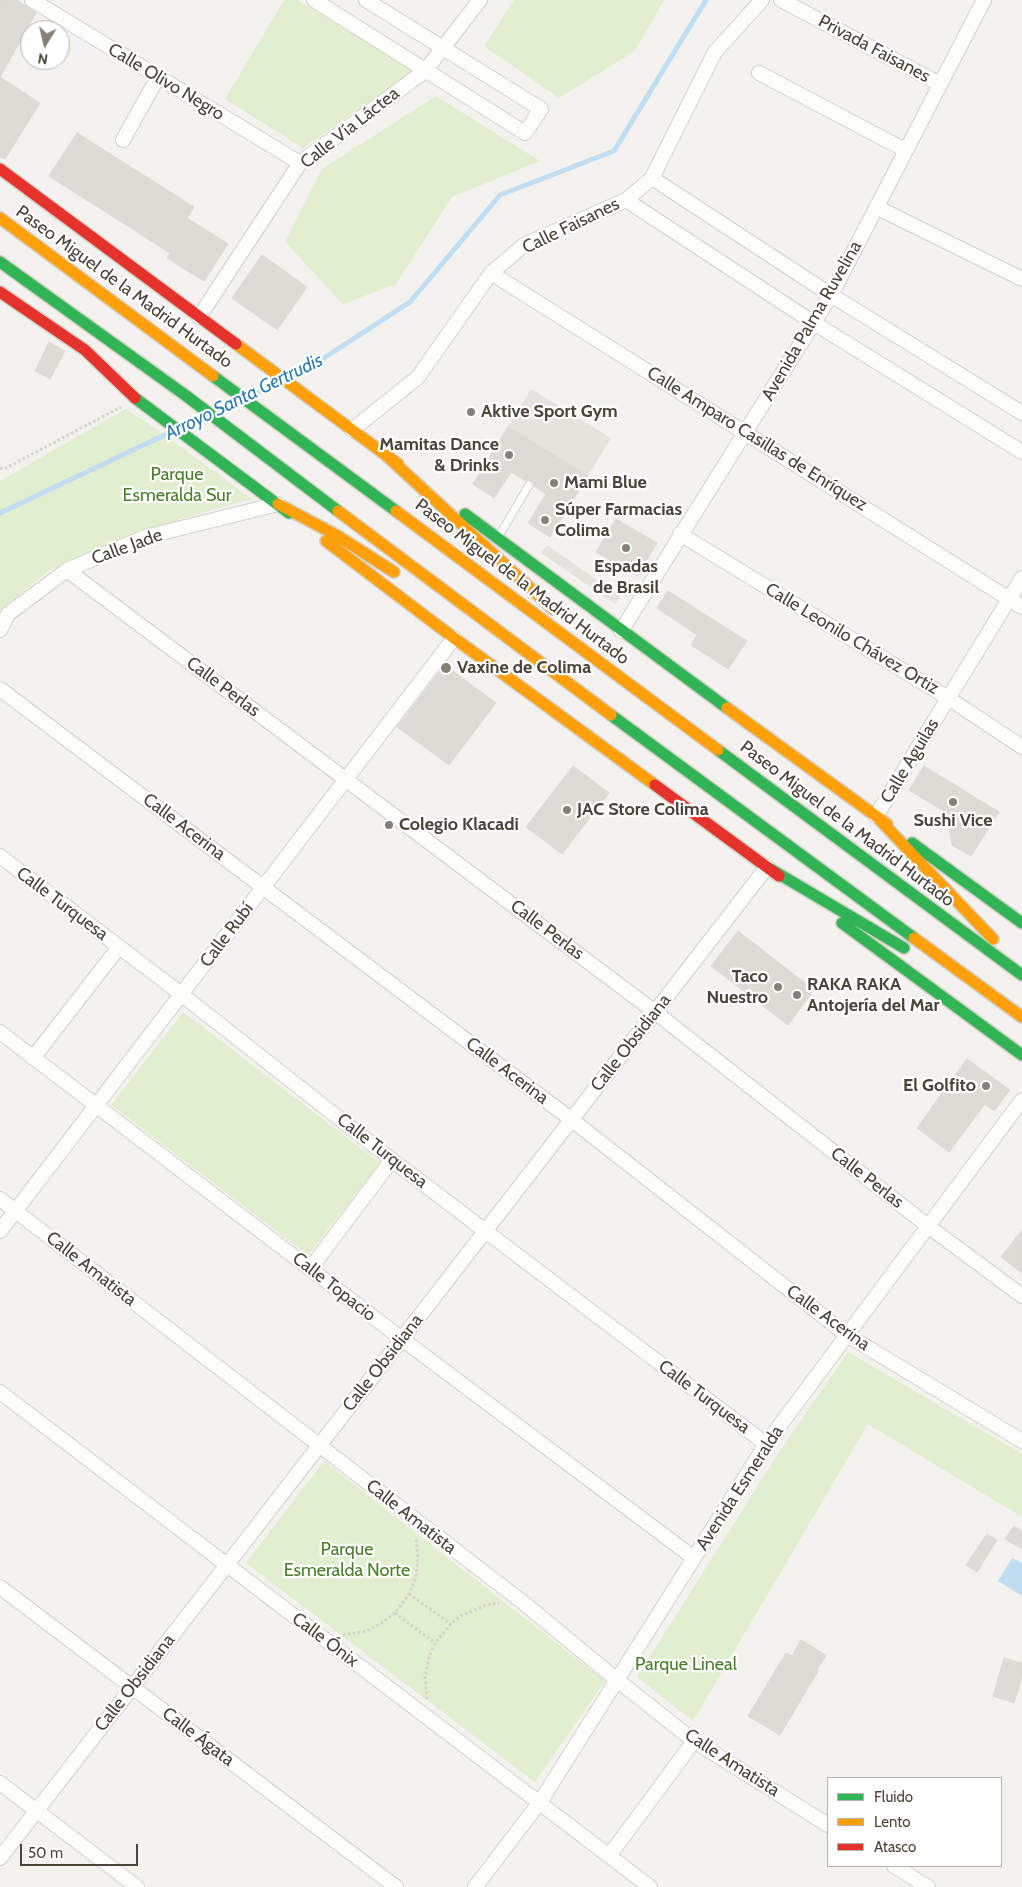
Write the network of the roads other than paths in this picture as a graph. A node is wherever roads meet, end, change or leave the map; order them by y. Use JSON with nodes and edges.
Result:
{"nodes":[{"id":1,"x":32,"y":0,"type":"edge"},
{"id":2,"x":314,"y":0,"type":"edge"},
{"id":3,"x":366,"y":0,"type":"edge"},
{"id":4,"x":480,"y":0,"type":"edge"},
{"id":5,"x":762,"y":0,"type":"edge"},
{"id":6,"x":781,"y":0,"type":"edge"},
{"id":7,"x":984,"y":0,"type":"edge"},
{"id":8,"x":442,"y":48,"type":"junction"},
{"id":9,"x":426,"y":70,"type":"junction"},
{"id":10,"x":759,"y":74,"type":"dead end"},
{"id":11,"x":158,"y":77,"type":"junction"},
{"id":12,"x":940,"y":84,"type":"junction"},
{"id":13,"x":123,"y":140,"type":"dead end"},
{"id":14,"x":905,"y":150,"type":"junction"},
{"id":15,"x":300,"y":163,"type":"junction"},
{"id":16,"x":0,"y":169,"type":"edge"},
{"id":17,"x":652,"y":178,"type":"junction"},
{"id":18,"x":626,"y":200,"type":"junction"},
{"id":19,"x":876,"y":207,"type":"junction"},
{"id":20,"x":0,"y":218,"type":"edge"},
{"id":21,"x":0,"y":262,"type":"edge"},
{"id":22,"x":491,"y":273,"type":"junction"},
{"id":23,"x":1022,"y":280,"type":"edge"},
{"id":24,"x":0,"y":292,"type":"edge"},
{"id":25,"x":831,"y":295,"type":"junction"},
{"id":26,"x":199,"y":317,"type":"junction"},
{"id":27,"x":814,"y":324,"type":"junction"},
{"id":28,"x":1022,"y":413,"type":"edge"},
{"id":29,"x":352,"y":430,"type":"junction"},
{"id":30,"x":746,"y":432,"type":"junction"},
{"id":31,"x":1022,"y":452,"type":"edge"},
{"id":32,"x":387,"y":456,"type":"junction"},
{"id":33,"x":529,"y":485,"type":"dead end"},
{"id":34,"x":278,"y":504,"type":"junction"},
{"id":35,"x":680,"y":534,"type":"junction"},
{"id":36,"x":498,"y":539,"type":"junction"},
{"id":37,"x":67,"y":570,"type":"junction"},
{"id":38,"x":1022,"y":578,"type":"edge"},
{"id":39,"x":1009,"y":599,"type":"junction"},
{"id":40,"x":1022,"y":607,"type":"edge"},
{"id":41,"x":561,"y":617,"type":"dead end"},
{"id":42,"x":479,"y":618,"type":"junction"},
{"id":43,"x":0,"y":630,"type":"edge"},
{"id":44,"x":576,"y":630,"type":"dead end"},
{"id":45,"x":620,"y":631,"type":"junction"},
{"id":46,"x":454,"y":638,"type":"junction"},
{"id":47,"x":0,"y":689,"type":"edge"},
{"id":48,"x":645,"y":696,"type":"junction"},
{"id":49,"x":948,"y":698,"type":"junction"},
{"id":50,"x":1022,"y":747,"type":"edge"},
{"id":51,"x":346,"y":779,"type":"junction"},
{"id":52,"x":876,"y":816,"type":"junction"},
{"id":53,"x":0,"y":856,"type":"edge"},
{"id":54,"x":767,"y":867,"type":"junction"},
{"id":55,"x":263,"y":887,"type":"junction"},
{"id":56,"x":1022,"y":922,"type":"edge"},
{"id":57,"x":119,"y":947,"type":"junction"},
{"id":58,"x":910,"y":952,"type":"dead end"},
{"id":59,"x":927,"y":962,"type":"dead end"},
{"id":60,"x":1022,"y":970,"type":"edge"},
{"id":61,"x":1022,"y":975,"type":"edge"},
{"id":62,"x":181,"y":994,"type":"junction"},
{"id":63,"x":655,"y":1012,"type":"junction"},
{"id":64,"x":1021,"y":1017,"type":"edge"},
{"id":65,"x":0,"y":1032,"type":"edge"},
{"id":66,"x":1022,"y":1055,"type":"edge"},
{"id":67,"x":33,"y":1058,"type":"junction"},
{"id":68,"x":1022,"y":1100,"type":"edge"},
{"id":69,"x":96,"y":1106,"type":"junction"},
{"id":70,"x":572,"y":1120,"type":"junction"},
{"id":71,"x":392,"y":1160,"type":"junction"},
{"id":72,"x":0,"y":1199,"type":"edge"},
{"id":73,"x":15,"y":1211,"type":"junction"},
{"id":74,"x":928,"y":1226,"type":"junction"},
{"id":75,"x":486,"y":1230,"type":"junction"},
{"id":76,"x":0,"y":1232,"type":"edge"},
{"id":77,"x":310,"y":1269,"type":"junction"},
{"id":78,"x":1022,"y":1296,"type":"edge"},
{"id":79,"x":847,"y":1336,"type":"junction"},
{"id":80,"x":402,"y":1339,"type":"junction"},
{"id":81,"x":0,"y":1392,"type":"edge"},
{"id":82,"x":1022,"y":1441,"type":"edge"},
{"id":83,"x":766,"y":1444,"type":"junction"},
{"id":84,"x":319,"y":1446,"type":"junction"},
{"id":85,"x":694,"y":1558,"type":"junction"},
{"id":86,"x":226,"y":1566,"type":"junction"},
{"id":87,"x":0,"y":1587,"type":"edge"},
{"id":88,"x":617,"y":1680,"type":"junction"},
{"id":89,"x":132,"y":1687,"type":"junction"},
{"id":90,"x":694,"y":1741,"type":"junction"},
{"id":91,"x":0,"y":1783,"type":"edge"},
{"id":92,"x":540,"y":1802,"type":"junction"},
{"id":93,"x":37,"y":1811,"type":"junction"},
{"id":94,"x":827,"y":1824,"type":"edge"},
{"id":95,"x":609,"y":1856,"type":"junction"},
{"id":96,"x":0,"y":1858,"type":"edge"},
{"id":97,"x":896,"y":1867,"type":"edge"},
{"id":98,"x":137,"y":1887,"type":"edge"},
{"id":99,"x":396,"y":1887,"type":"edge"},
{"id":100,"x":475,"y":1887,"type":"edge"},
{"id":101,"x":650,"y":1887,"type":"edge"},
{"id":102,"x":928,"y":1887,"type":"edge"}],
"edges":[{"from":1,"to":11,"type":"street","name":"Calle Olivo Negro"},
{"from":2,"to":9,"type":"street"},
{"from":3,"to":8,"type":"street"},
{"from":4,"to":8,"type":"street","name":"Calle Vía Láctea"},
{"from":5,"to":17,"type":"street","name":"Calle Faisanes"},
{"from":6,"to":12,"type":"street","name":"Privada Faisanes"},
{"from":7,"to":12,"type":"street","name":"Avenida Palma Ruvelina"},
{"from":8,"to":9,"type":"street","name":"Calle Vía Láctea"},
{"from":8,"to":9,"type":"street"},
{"from":9,"to":15,"type":"street","name":"Calle Vía Láctea"},
{"from":10,"to":14,"type":"street"},
{"from":11,"to":13,"type":"street"},
{"from":11,"to":15,"type":"street","name":"Calle Olivo Negro"},
{"from":12,"to":14,"type":"street","name":"Avenida Palma Ruvelina"},
{"from":14,"to":19,"type":"street","name":"Avenida Palma Ruvelina"},
{"from":15,"to":26,"type":"street","name":"Calle Vía Láctea"},
{"from":16,"to":26,"type":"main road"},
{"from":17,"to":18,"type":"street","name":"Calle Faisanes"},
{"from":17,"to":25,"type":"street"},
{"from":18,"to":22,"type":"street","name":"Calle Faisanes"},
{"from":18,"to":27,"type":"street"},
{"from":19,"to":23,"type":"street"},
{"from":19,"to":25,"type":"street","name":"Avenida Palma Ruvelina"},
{"from":20,"to":48,"type":"main road","name":"Paseo Miguel de la Madrid Hurtado"},
{"from":21,"to":42,"type":"main road"},
{"from":22,"to":29,"type":"street","name":"Calle Faisanes"},
{"from":22,"to":30,"type":"street","name":"Calle Amparo Casillas de Enríquez"},
{"from":24,"to":34,"type":"main road"},
{"from":25,"to":27,"type":"street","name":"Avenida Palma Ruvelina"},
{"from":25,"to":28,"type":"street"},
{"from":26,"to":29,"type":"main road"},
{"from":27,"to":30,"type":"street","name":"Avenida Palma Ruvelina"},
{"from":27,"to":31,"type":"street"},
{"from":29,"to":32,"type":"main road"},
{"from":30,"to":35,"type":"street","name":"Avenida Palma Ruvelina"},
{"from":30,"to":39,"type":"street","name":"Calle Amparo Casillas de Enríquez"},
{"from":32,"to":36,"type":"main road"},
{"from":32,"to":41,"type":"main road"},
{"from":33,"to":36,"type":"lane"},
{"from":34,"to":37,"type":"street","name":"Calle Jade"},
{"from":34,"to":42,"type":"main road"},
{"from":34,"to":46,"type":"main road"},
{"from":35,"to":45,"type":"street","name":"Avenida Palma Ruvelina"},
{"from":35,"to":49,"type":"street","name":"Calle Leonilo Chávez Ortiz"},
{"from":36,"to":45,"type":"main road"},
{"from":37,"to":43,"type":"street","name":"Calle Jade"},
{"from":37,"to":51,"type":"street","name":"Calle Perlas"},
{"from":38,"to":39,"type":"street","name":"Calle Aguilas"},
{"from":39,"to":40,"type":"street","name":"Calle Amparo Casillas de Enríquez"},
{"from":39,"to":49,"type":"street","name":"Calle Aguilas"},
{"from":42,"to":64,"type":"main road"},
{"from":44,"to":48,"type":"main road"},
{"from":45,"to":52,"type":"main road"},
{"from":46,"to":51,"type":"street","name":"Calle Rubí"},
{"from":46,"to":54,"type":"main road"},
{"from":47,"to":55,"type":"street","name":"Calle Acerina"},
{"from":48,"to":61,"type":"main road","name":"Paseo Miguel de la Madrid Hurtado"},
{"from":49,"to":50,"type":"street","name":"Calle Leonilo Chávez Ortiz"},
{"from":49,"to":52,"type":"street","name":"Calle Aguilas"},
{"from":51,"to":55,"type":"street","name":"Calle Rubí"},
{"from":51,"to":63,"type":"street","name":"Calle Perlas"},
{"from":52,"to":56,"type":"main road"},
{"from":52,"to":60,"type":"main road"},
{"from":53,"to":57,"type":"street","name":"Calle Turquesa"},
{"from":54,"to":58,"type":"main road"},
{"from":54,"to":63,"type":"street","name":"Calle Obsidiana"},
{"from":54,"to":66,"type":"main road"},
{"from":55,"to":62,"type":"street","name":"Calle Rubí"},
{"from":55,"to":70,"type":"street","name":"Calle Acerina"},
{"from":57,"to":62,"type":"street","name":"Calle Turquesa"},
{"from":57,"to":67,"type":"street"},
{"from":59,"to":64,"type":"main road"},
{"from":62,"to":69,"type":"street","name":"Calle Rubí"},
{"from":62,"to":71,"type":"street","name":"Calle Turquesa"},
{"from":63,"to":70,"type":"street","name":"Calle Obsidiana"},
{"from":63,"to":74,"type":"street","name":"Calle Perlas"},
{"from":65,"to":67,"type":"street","name":"Calle Topacio"},
{"from":67,"to":69,"type":"street","name":"Calle Topacio"},
{"from":68,"to":74,"type":"street","name":"Avenida Esmeralda"},
{"from":69,"to":73,"type":"street","name":"Calle Rubí"},
{"from":69,"to":77,"type":"street","name":"Calle Topacio"},
{"from":70,"to":75,"type":"street","name":"Calle Obsidiana"},
{"from":70,"to":79,"type":"street","name":"Calle Acerina"},
{"from":71,"to":75,"type":"street","name":"Calle Turquesa"},
{"from":71,"to":77,"type":"street"},
{"from":72,"to":73,"type":"street","name":"Calle Amatista"},
{"from":73,"to":76,"type":"street","name":"Calle Rubí"},
{"from":73,"to":84,"type":"street","name":"Calle Amatista"},
{"from":74,"to":78,"type":"street","name":"Calle Perlas"},
{"from":74,"to":79,"type":"street","name":"Avenida Esmeralda"},
{"from":75,"to":80,"type":"street","name":"Calle Obsidiana"},
{"from":75,"to":83,"type":"street","name":"Calle Turquesa"},
{"from":77,"to":80,"type":"street","name":"Calle Topacio"},
{"from":79,"to":82,"type":"street","name":"Calle Acerina"},
{"from":79,"to":83,"type":"street","name":"Avenida Esmeralda"},
{"from":80,"to":84,"type":"street","name":"Calle Obsidiana"},
{"from":80,"to":85,"type":"street","name":"Calle Topacio"},
{"from":81,"to":86,"type":"street","name":"Calle Ónix"},
{"from":83,"to":85,"type":"street","name":"Avenida Esmeralda"},
{"from":84,"to":86,"type":"street","name":"Calle Obsidiana"},
{"from":84,"to":88,"type":"street","name":"Calle Amatista"},
{"from":85,"to":88,"type":"street","name":"Avenida Esmeralda"},
{"from":86,"to":89,"type":"street","name":"Calle Obsidiana"},
{"from":86,"to":92,"type":"street","name":"Calle Ónix"},
{"from":87,"to":89,"type":"street","name":"Calle Ágata"},
{"from":88,"to":90,"type":"street","name":"Calle Amatista"},
{"from":88,"to":92,"type":"street","name":"Avenida Esmeralda"},
{"from":89,"to":93,"type":"street","name":"Calle Obsidiana"},
{"from":89,"to":99,"type":"street","name":"Calle Ágata"},
{"from":90,"to":94,"type":"street","name":"Calle Amatista"},
{"from":90,"to":95,"type":"street"},
{"from":91,"to":93,"type":"street"},
{"from":92,"to":95,"type":"street","name":"Calle Ónix"},
{"from":92,"to":100,"type":"street","name":"Avenida Esmeralda"},
{"from":93,"to":96,"type":"street","name":"Calle Obsidiana"},
{"from":93,"to":98,"type":"street"},
{"from":95,"to":101,"type":"street","name":"Calle Ónix"},
{"from":97,"to":102,"type":"street"}]}
